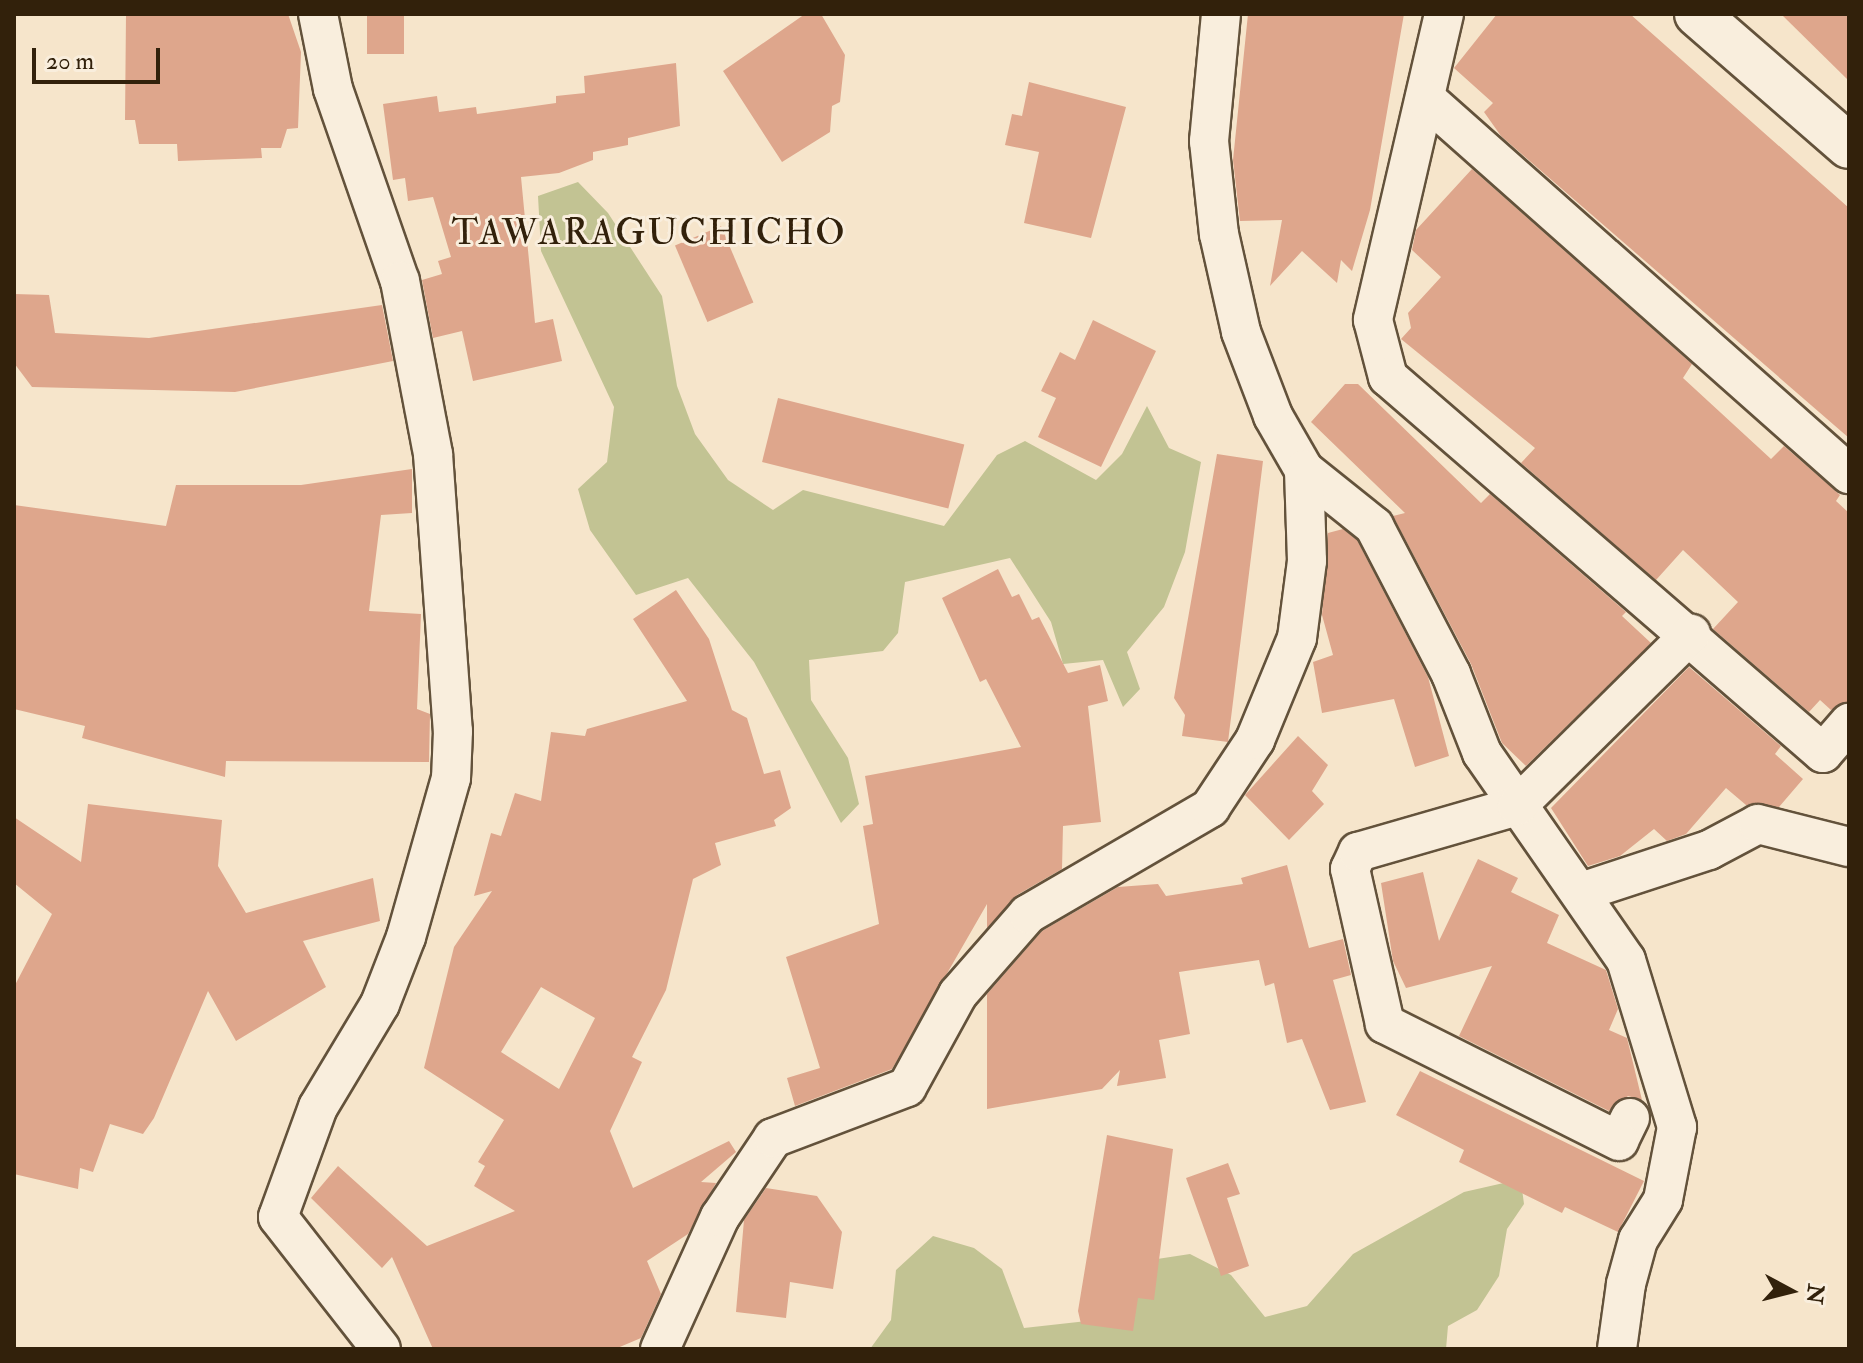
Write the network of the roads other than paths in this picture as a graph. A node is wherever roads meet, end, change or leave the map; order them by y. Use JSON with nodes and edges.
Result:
{"nodes":[{"id":1,"x":318,"y":14,"type":"edge"},
{"id":2,"x":1221,"y":14,"type":"edge"},
{"id":3,"x":1444,"y":14,"type":"edge"},
{"id":4,"x":1697,"y":14,"type":"edge"},
{"id":5,"x":1425,"y":98,"type":"junction"},
{"id":6,"x":1849,"y":146,"type":"edge"},
{"id":7,"x":1304,"y":470,"type":"junction"},
{"id":8,"x":1849,"y":474,"type":"edge"},
{"id":9,"x":1691,"y":634,"type":"junction"},
{"id":10,"x":1849,"y":723,"type":"edge"},
{"id":11,"x":1517,"y":806,"type":"junction"},
{"id":12,"x":1849,"y":847,"type":"edge"},
{"id":13,"x":1581,"y":892,"type":"junction"},
{"id":14,"x":1630,"y":1118,"type":"dead end"},
{"id":15,"x":381,"y":1349,"type":"edge"},
{"id":16,"x":660,"y":1349,"type":"edge"},
{"id":17,"x":1617,"y":1349,"type":"edge"}],
"edges":[{"from":1,"to":15,"type":"street"},
{"from":2,"to":7,"type":"street"},
{"from":3,"to":5,"type":"street"},
{"from":4,"to":6,"type":"street"},
{"from":5,"to":8,"type":"street"},
{"from":5,"to":9,"type":"street"},
{"from":7,"to":11,"type":"street"},
{"from":7,"to":16,"type":"street"},
{"from":9,"to":10,"type":"street"},
{"from":9,"to":11,"type":"street"},
{"from":11,"to":13,"type":"street"},
{"from":11,"to":14,"type":"street"},
{"from":12,"to":13,"type":"street"},
{"from":13,"to":17,"type":"street"}]}
